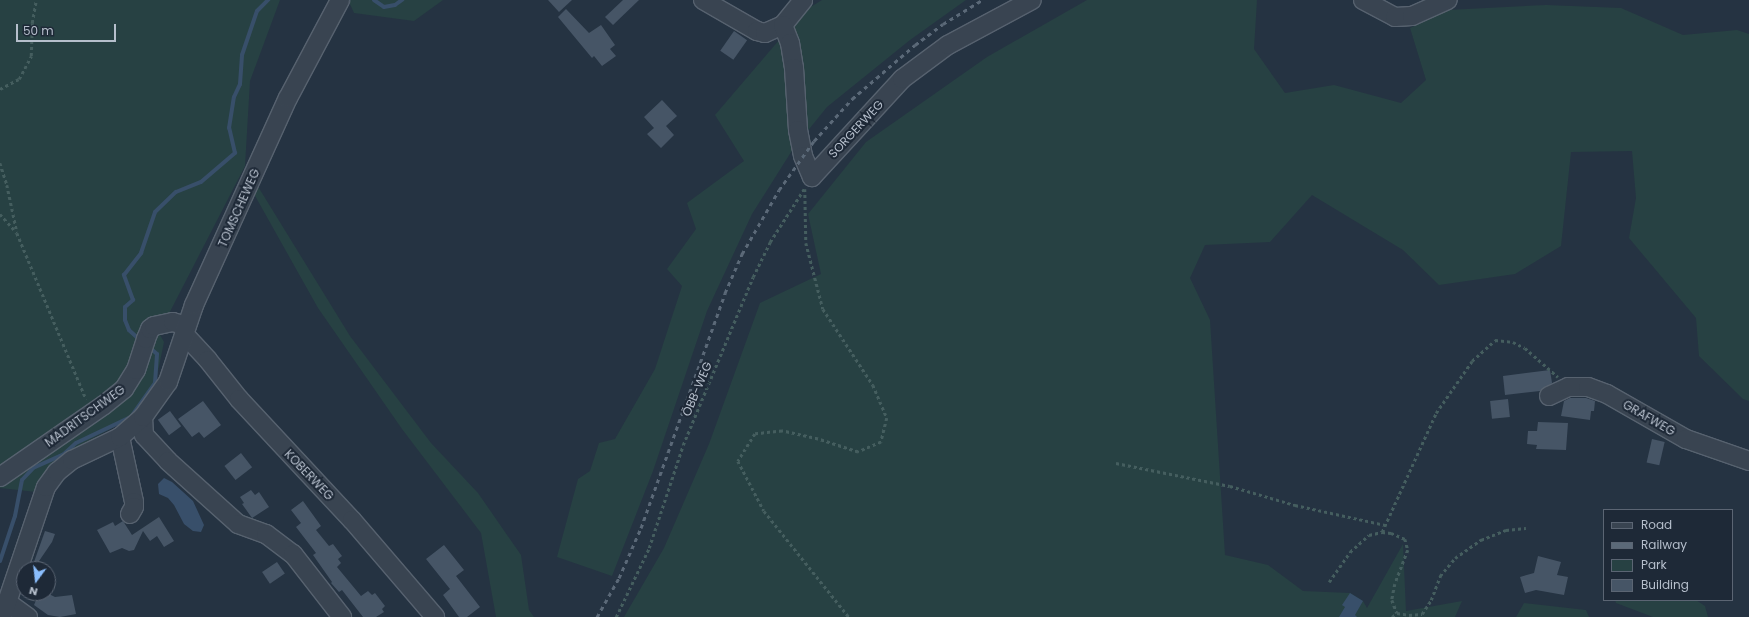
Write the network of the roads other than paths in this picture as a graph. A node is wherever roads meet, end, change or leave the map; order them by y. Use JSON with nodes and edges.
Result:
{"nodes":[{"id":1,"x":340,"y":0,"type":"edge"},
{"id":2,"x":703,"y":0,"type":"edge"},
{"id":3,"x":803,"y":0,"type":"edge"},
{"id":4,"x":1032,"y":0,"type":"edge"},
{"id":5,"x":1364,"y":0,"type":"edge"},
{"id":6,"x":1448,"y":0,"type":"edge"},
{"id":7,"x":783,"y":25,"type":"junction"},
{"id":8,"x":185,"y":330,"type":"junction"},
{"id":9,"x":1549,"y":396,"type":"dead end"},
{"id":10,"x":143,"y":417,"type":"junction"},
{"id":11,"x":120,"y":437,"type":"junction"},
{"id":12,"x":1749,"y":461,"type":"edge"},
{"id":13,"x":0,"y":477,"type":"edge"},
{"id":14,"x":130,"y":514,"type":"dead end"},
{"id":15,"x":5,"y":610,"type":"edge"},
{"id":16,"x":28,"y":617,"type":"edge"},
{"id":17,"x":342,"y":617,"type":"edge"},
{"id":18,"x":435,"y":617,"type":"edge"}],
"edges":[{"from":1,"to":8,"type":"street","name":"TOMSCHEWEG"},
{"from":2,"to":7,"type":"street"},
{"from":3,"to":7,"type":"street"},
{"from":4,"to":7,"type":"street","name":"SORGERWEG"},
{"from":5,"to":6,"type":"street"},
{"from":8,"to":10,"type":"street","name":"TOMSCHEWEG"},
{"from":8,"to":13,"type":"street","name":"MADRITSCHWEG"},
{"from":8,"to":18,"type":"street","name":"KOBERWEG"},
{"from":9,"to":12,"type":"street","name":"GRAFWEG"},
{"from":10,"to":11,"type":"street","name":"TOMSCHEWEG"},
{"from":10,"to":17,"type":"street"},
{"from":11,"to":14,"type":"street"},
{"from":11,"to":15,"type":"street","name":"TOMSCHEWEG"},
{"from":15,"to":16,"type":"street","name":"TOMSCHEWEG"}]}
